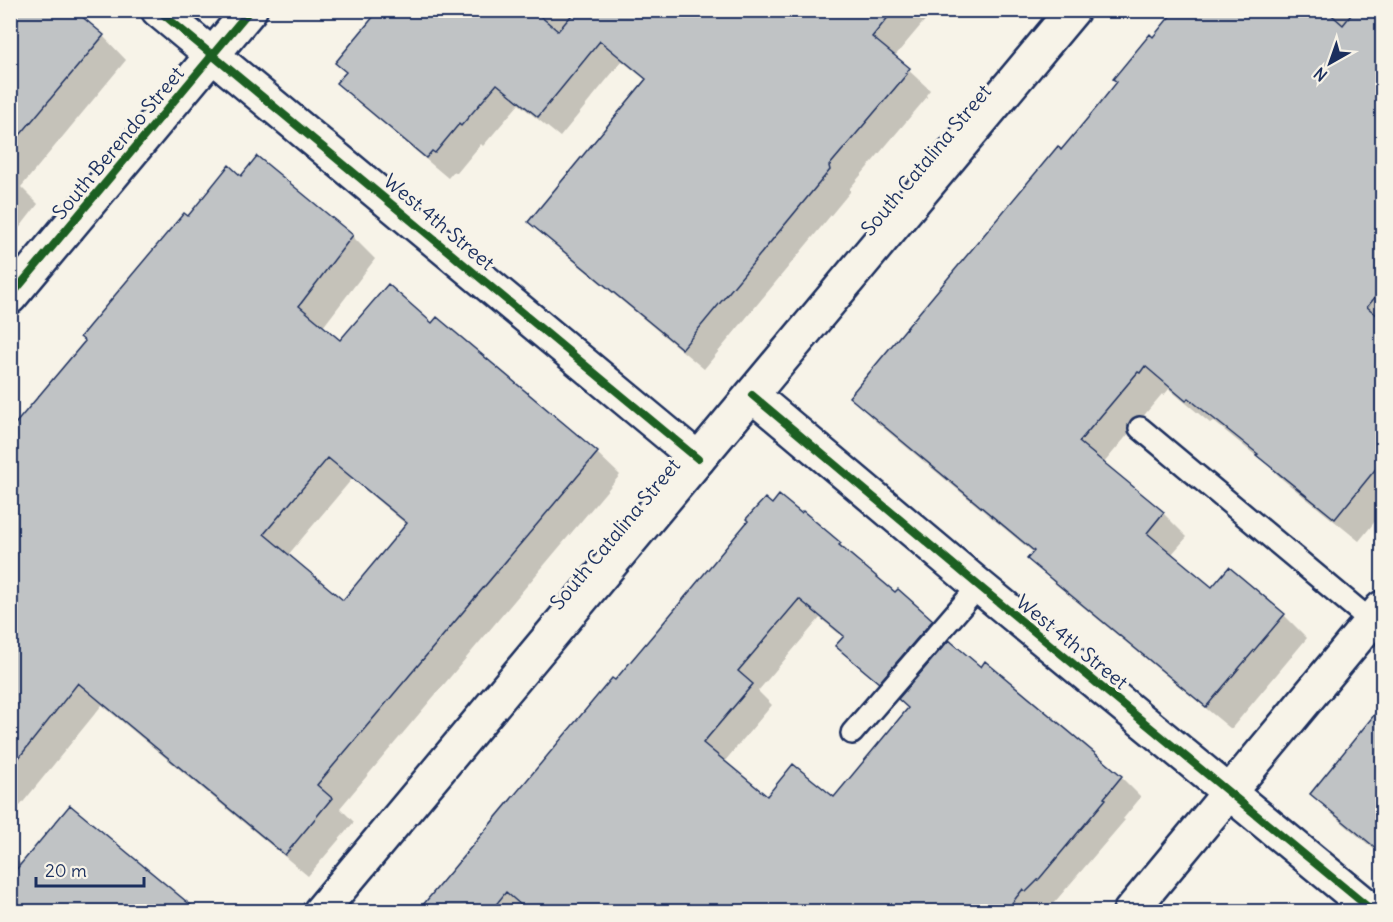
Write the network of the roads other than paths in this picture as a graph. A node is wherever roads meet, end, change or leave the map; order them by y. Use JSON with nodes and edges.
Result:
{"nodes":[{"id":1,"x":158,"y":10,"type":"edge"},
{"id":2,"x":250,"y":10,"type":"edge"},
{"id":3,"x":1073,"y":10,"type":"edge"},
{"id":4,"x":213,"y":56,"type":"junction"},
{"id":5,"x":10,"y":297,"type":"edge"},
{"id":6,"x":752,"y":395,"type":"junction"},
{"id":7,"x":1140,"y":428,"type":"dead end"},
{"id":8,"x":698,"y":459,"type":"junction"},
{"id":9,"x":979,"y":586,"type":"junction"},
{"id":10,"x":1377,"y":615,"type":"edge"},
{"id":11,"x":852,"y":733,"type":"dead end"},
{"id":12,"x":1230,"y":793,"type":"junction"},
{"id":13,"x":320,"y":912,"type":"edge"},
{"id":14,"x":1130,"y":912,"type":"edge"},
{"id":15,"x":1374,"y":912,"type":"edge"}],
"edges":[{"from":1,"to":4,"type":"street","name":"West 4th Street"},
{"from":2,"to":4,"type":"street","name":"South Berendo Street"},
{"from":3,"to":6,"type":"street","name":"South Catalina Street"},
{"from":4,"to":5,"type":"street","name":"South Berendo Street"},
{"from":4,"to":8,"type":"street","name":"West 4th Street"},
{"from":6,"to":8,"type":"street","name":"South Catalina Street"},
{"from":6,"to":9,"type":"street","name":"West 4th Street"},
{"from":7,"to":10,"type":"lane"},
{"from":8,"to":13,"type":"street","name":"South Catalina Street"},
{"from":9,"to":11,"type":"lane"},
{"from":9,"to":12,"type":"street","name":"West 4th Street"},
{"from":10,"to":12,"type":"street"},
{"from":12,"to":14,"type":"street"},
{"from":12,"to":15,"type":"street","name":"West 4th Street"}]}
